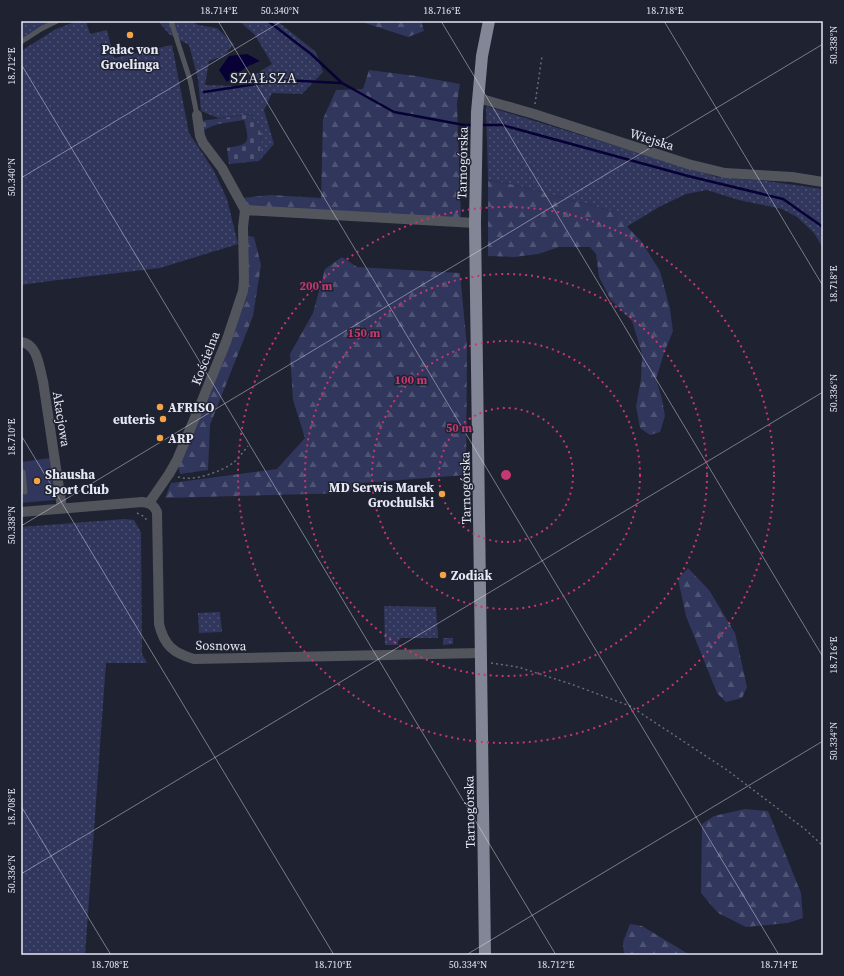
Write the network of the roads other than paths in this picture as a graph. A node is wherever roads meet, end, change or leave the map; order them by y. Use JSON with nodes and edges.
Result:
{"nodes":[{"id":1,"x":57,"y":21,"type":"edge"},
{"id":2,"x":172,"y":21,"type":"edge"},
{"id":3,"x":489,"y":21,"type":"edge"},
{"id":4,"x":21,"y":42,"type":"edge"},
{"id":5,"x":478,"y":98,"type":"junction"},
{"id":6,"x":197,"y":115,"type":"joint"},
{"id":7,"x":823,"y":182,"type":"edge"},
{"id":8,"x":245,"y":210,"type":"junction"},
{"id":9,"x":475,"y":223,"type":"junction"},
{"id":10,"x":21,"y":342,"type":"edge"},
{"id":11,"x":21,"y":472,"type":"edge"},
{"id":12,"x":25,"y":492,"type":"dead end"},
{"id":13,"x":149,"y":503,"type":"junction"},
{"id":14,"x":62,"y":508,"type":"junction"},
{"id":15,"x":21,"y":512,"type":"edge"},
{"id":16,"x":481,"y":657,"type":"junction"},
{"id":17,"x":485,"y":955,"type":"edge"}],
"edges":[{"from":1,"to":4,"type":"lane"},
{"from":2,"to":6,"type":"lane"},
{"from":3,"to":5,"type":"main road","name":"Tarnogórska"},
{"from":5,"to":7,"type":"street","name":"Wiejska"},
{"from":5,"to":9,"type":"main road","name":"Tarnogórska"},
{"from":6,"to":8,"type":"street"},
{"from":8,"to":9,"type":"street"},
{"from":8,"to":13,"type":"street","name":"Kościelna"},
{"from":9,"to":16,"type":"main road","name":"Tarnogórska"},
{"from":10,"to":14,"type":"street","name":"Akacjowa"},
{"from":11,"to":12,"type":"lane"},
{"from":13,"to":14,"type":"street"},
{"from":13,"to":16,"type":"street","name":"Sosnowa"},
{"from":14,"to":15,"type":"street"},
{"from":16,"to":17,"type":"main road","name":"Tarnogórska"}]}
